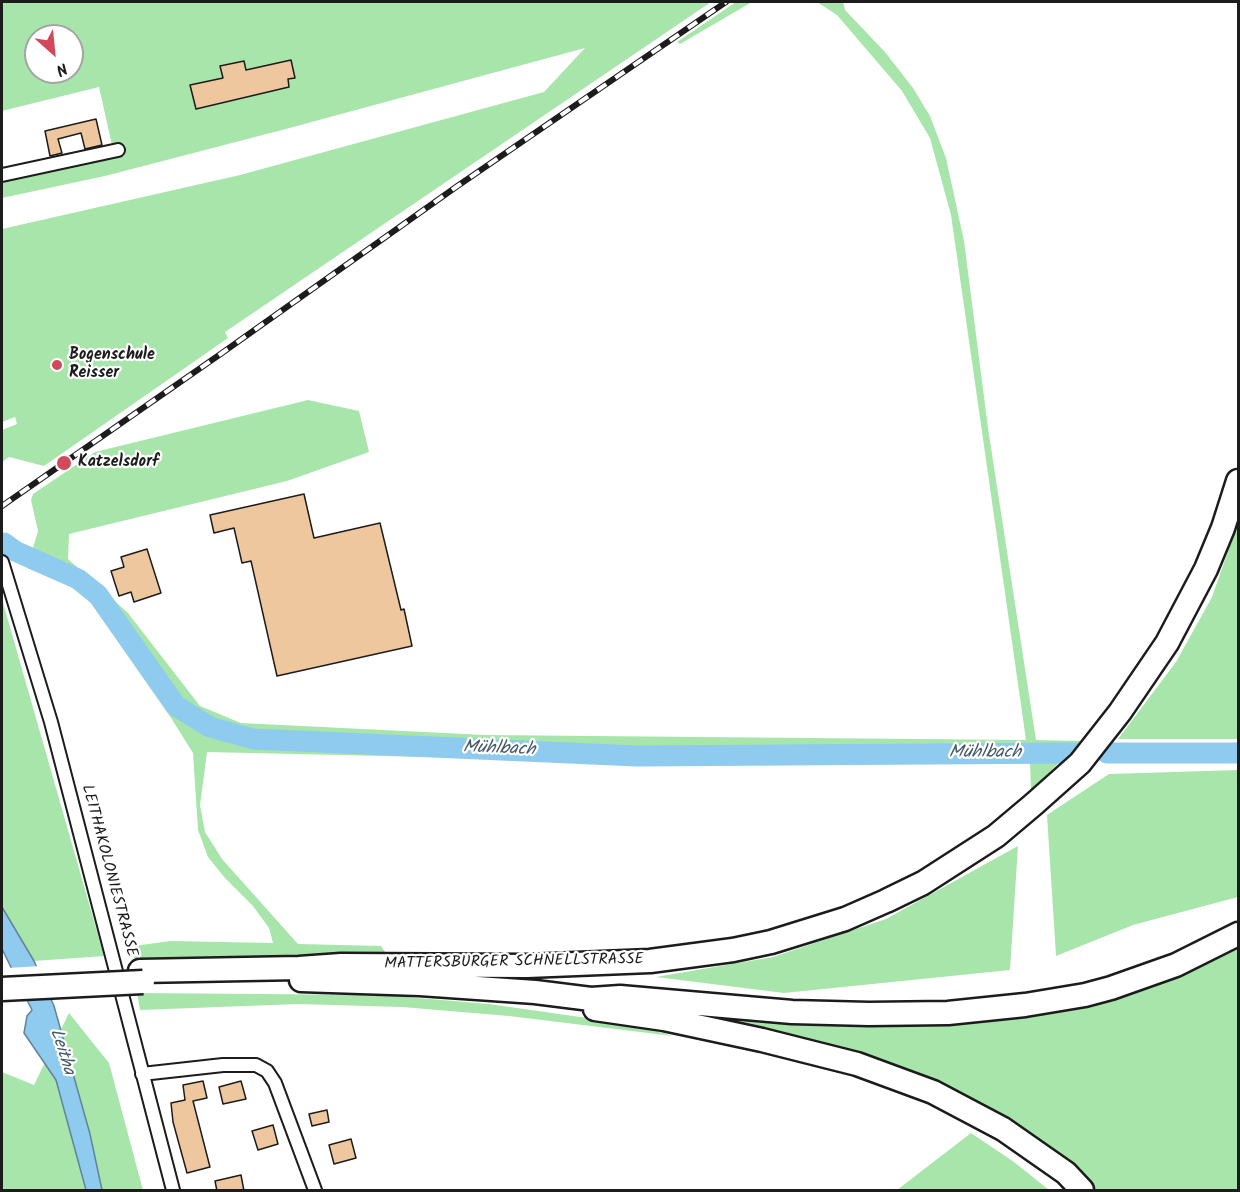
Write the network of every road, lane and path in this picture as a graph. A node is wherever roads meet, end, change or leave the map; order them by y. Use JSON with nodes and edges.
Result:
{"nodes":[{"id":1,"x":118,"y":150,"type":"dead end"},
{"id":2,"x":2,"y":175,"type":"edge"},
{"id":3,"x":1239,"y":481,"type":"edge"},
{"id":4,"x":2,"y":562,"type":"edge"},
{"id":5,"x":1239,"y":934,"type":"edge"},
{"id":6,"x":299,"y":968,"type":"junction"},
{"id":7,"x":141,"y":977,"type":"junction"},
{"id":8,"x":2,"y":978,"type":"edge"},
{"id":9,"x":2,"y":989,"type":"edge"},
{"id":10,"x":500,"y":990,"type":"junction"},
{"id":11,"x":621,"y":997,"type":"junction"},
{"id":12,"x":142,"y":1074,"type":"junction"},
{"id":13,"x":173,"y":1191,"type":"edge"},
{"id":14,"x":315,"y":1191,"type":"edge"},
{"id":15,"x":1082,"y":1191,"type":"edge"}],
"edges":[{"from":1,"to":2,"type":"street"},
{"from":3,"to":6,"type":"highway","name":"MATTERSBURGER SCHNELLSTRASSE"},
{"from":4,"to":12,"type":"street","name":"LEITHAKOLONIESTRASSE"},
{"from":5,"to":11,"type":"highway","name":"MATTERSBURGER SCHNELLSTRASSE"},
{"from":6,"to":7,"type":"highway","name":"MATTERSBURGER SCHNELLSTRASSE"},
{"from":6,"to":11,"type":"highway"},
{"from":7,"to":8,"type":"highway","name":"MATTERSBURGER SCHNELLSTRASSE"},
{"from":7,"to":9,"type":"highway","name":"MATTERSBURGER SCHNELLSTRASSE","bridge":true},
{"from":7,"to":10,"type":"highway","name":"MATTERSBURGER SCHNELLSTRASSE"},
{"from":10,"to":11,"type":"highway","name":"MATTERSBURGER SCHNELLSTRASSE"},
{"from":10,"to":15,"type":"highway"},
{"from":12,"to":13,"type":"street","name":"LEITHAKOLONIESTRASSE"},
{"from":12,"to":14,"type":"street"}]}
